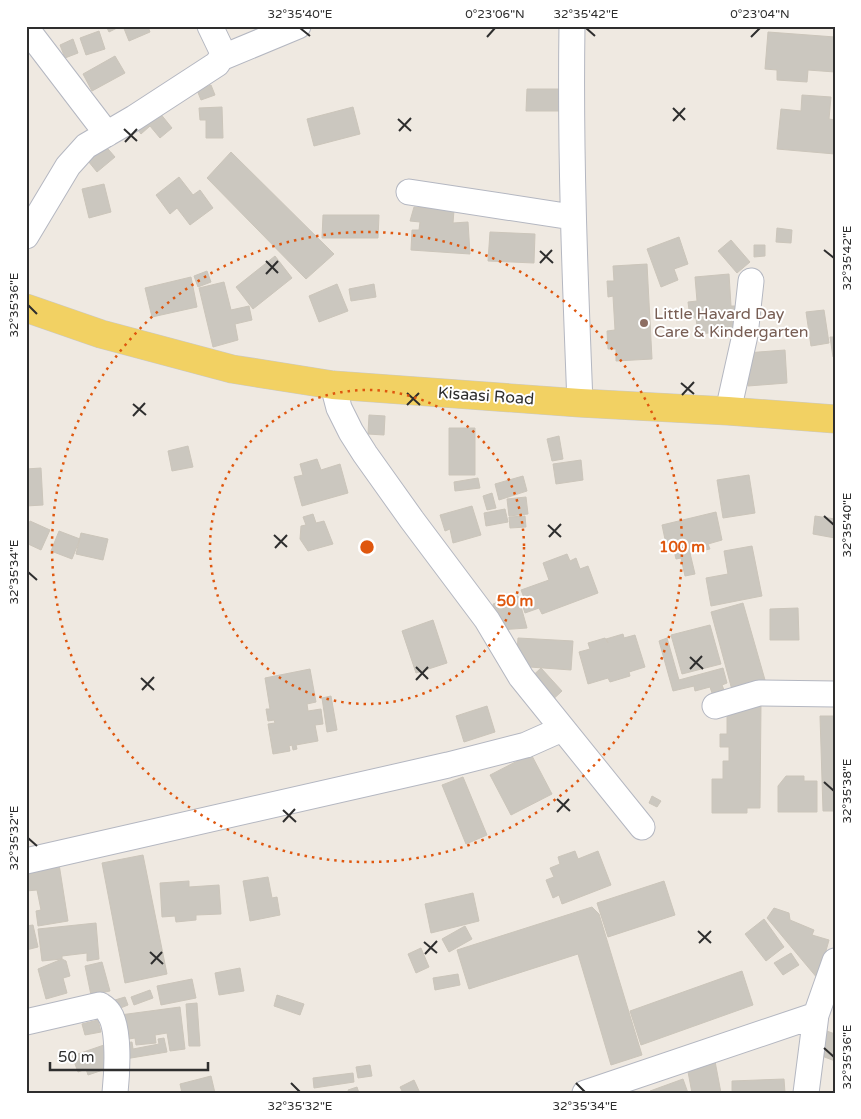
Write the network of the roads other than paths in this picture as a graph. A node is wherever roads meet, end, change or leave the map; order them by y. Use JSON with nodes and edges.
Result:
{"nodes":[{"id":1,"x":210,"y":26,"type":"edge"},
{"id":2,"x":298,"y":26,"type":"edge"},
{"id":3,"x":572,"y":26,"type":"edge"},
{"id":4,"x":26,"y":28,"type":"edge"},
{"id":5,"x":221,"y":58,"type":"junction"},
{"id":6,"x":107,"y":134,"type":"junction"},
{"id":7,"x":409,"y":192,"type":"dead end"},
{"id":8,"x":572,"y":217,"type":"junction"},
{"id":9,"x":26,"y":236,"type":"edge"},
{"id":10,"x":751,"y":281,"type":"dead end"},
{"id":11,"x":26,"y":308,"type":"edge"},
{"id":12,"x":333,"y":385,"type":"junction"},
{"id":13,"x":580,"y":403,"type":"junction"},
{"id":14,"x":728,"y":410,"type":"junction"},
{"id":15,"x":835,"y":419,"type":"edge"},
{"id":16,"x":835,"y":694,"type":"edge"},
{"id":17,"x":715,"y":706,"type":"dead end"},
{"id":18,"x":562,"y":728,"type":"junction"},
{"id":19,"x":642,"y":827,"type":"dead end"},
{"id":20,"x":26,"y":861,"type":"edge"},
{"id":21,"x":835,"y":961,"type":"edge"},
{"id":22,"x":816,"y":1015,"type":"junction"},
{"id":23,"x":26,"y":1022,"type":"edge"},
{"id":24,"x":115,"y":1093,"type":"edge"},
{"id":25,"x":585,"y":1093,"type":"edge"},
{"id":26,"x":806,"y":1093,"type":"edge"}],
"edges":[{"from":1,"to":5,"type":"street"},
{"from":2,"to":5,"type":"street"},
{"from":3,"to":8,"type":"street"},
{"from":4,"to":6,"type":"street"},
{"from":5,"to":6,"type":"street"},
{"from":6,"to":9,"type":"street"},
{"from":7,"to":8,"type":"street"},
{"from":8,"to":13,"type":"street"},
{"from":10,"to":14,"type":"street"},
{"from":11,"to":12,"type":"main road","name":"Kisaasi Road"},
{"from":12,"to":13,"type":"main road","name":"Kisaasi Road"},
{"from":12,"to":18,"type":"street"},
{"from":13,"to":14,"type":"main road","name":"Kisaasi Road"},
{"from":14,"to":15,"type":"main road","name":"Kisaasi Road"},
{"from":16,"to":17,"type":"street"},
{"from":18,"to":19,"type":"street"},
{"from":18,"to":20,"type":"street"},
{"from":21,"to":22,"type":"street"},
{"from":22,"to":25,"type":"street"},
{"from":22,"to":26,"type":"street"},
{"from":23,"to":24,"type":"street"}]}
